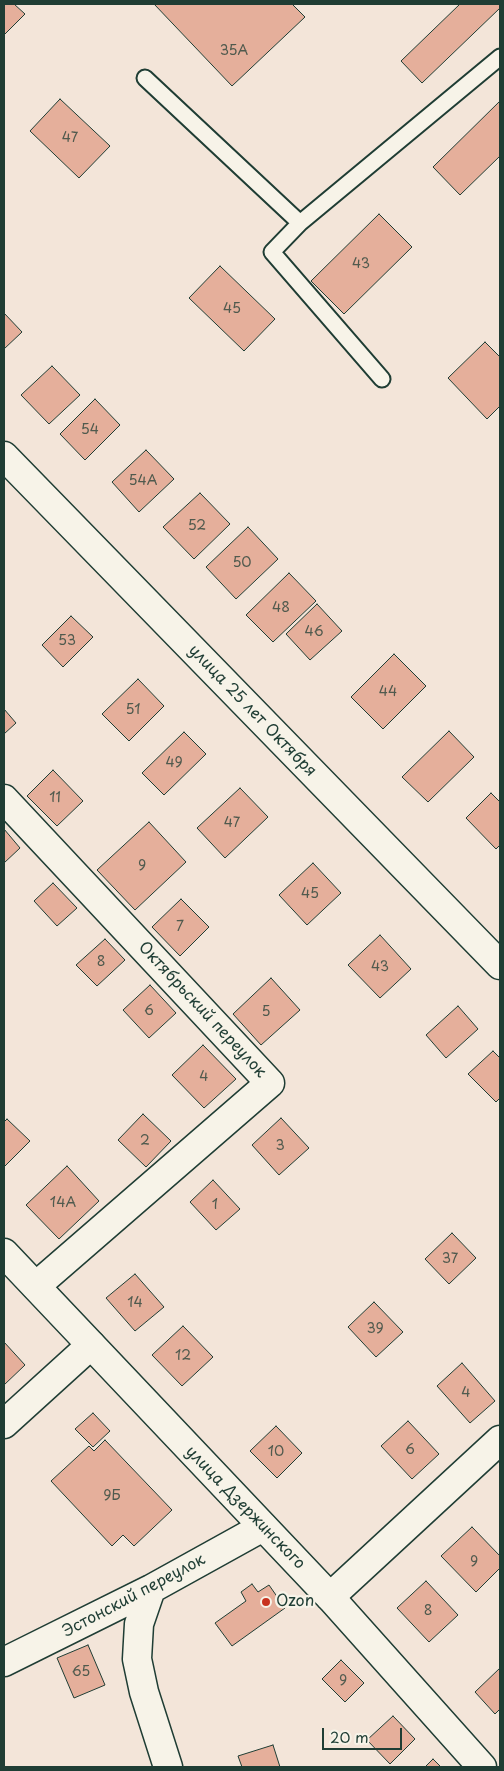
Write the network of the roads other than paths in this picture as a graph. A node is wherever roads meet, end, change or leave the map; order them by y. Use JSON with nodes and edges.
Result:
{"nodes":[{"id":1,"x":500,"y":57,"type":"edge"},
{"id":2,"x":145,"y":78,"type":"dead end"},
{"id":3,"x":300,"y":223,"type":"junction"},
{"id":4,"x":382,"y":379,"type":"dead end"},
{"id":5,"x":4,"y":456,"type":"edge"},
{"id":6,"x":4,"y":799,"type":"edge"},
{"id":7,"x":500,"y":965,"type":"edge"},
{"id":8,"x":4,"y":1253,"type":"edge"},
{"id":9,"x":36,"y":1286,"type":"junction"},
{"id":10,"x":91,"y":1345,"type":"junction"},
{"id":11,"x":4,"y":1424,"type":"edge"},
{"id":12,"x":500,"y":1440,"type":"edge"},
{"id":13,"x":263,"y":1526,"type":"junction"},
{"id":14,"x":150,"y":1589,"type":"junction"},
{"id":15,"x":330,"y":1597,"type":"junction"},
{"id":16,"x":4,"y":1662,"type":"edge"},
{"id":17,"x":168,"y":1767,"type":"edge"},
{"id":18,"x":482,"y":1767,"type":"edge"}],
"edges":[{"from":1,"to":3,"type":"lane"},
{"from":2,"to":3,"type":"lane"},
{"from":3,"to":4,"type":"lane"},
{"from":5,"to":7,"type":"street","name":"улица 25 лет Октября"},
{"from":6,"to":9,"type":"street","name":"Октябрьский переулок"},
{"from":8,"to":9,"type":"street","name":"улица Дзержинского"},
{"from":9,"to":10,"type":"street","name":"улица Дзержинского"},
{"from":10,"to":11,"type":"street"},
{"from":10,"to":13,"type":"street","name":"улица Дзержинского"},
{"from":12,"to":15,"type":"street"},
{"from":13,"to":14,"type":"street","name":"Эстонский переулок"},
{"from":13,"to":15,"type":"street","name":"улица Дзержинского"},
{"from":14,"to":16,"type":"street","name":"Эстонский переулок"},
{"from":14,"to":17,"type":"street"},
{"from":15,"to":18,"type":"street","name":"улица Дзержинского"}]}
